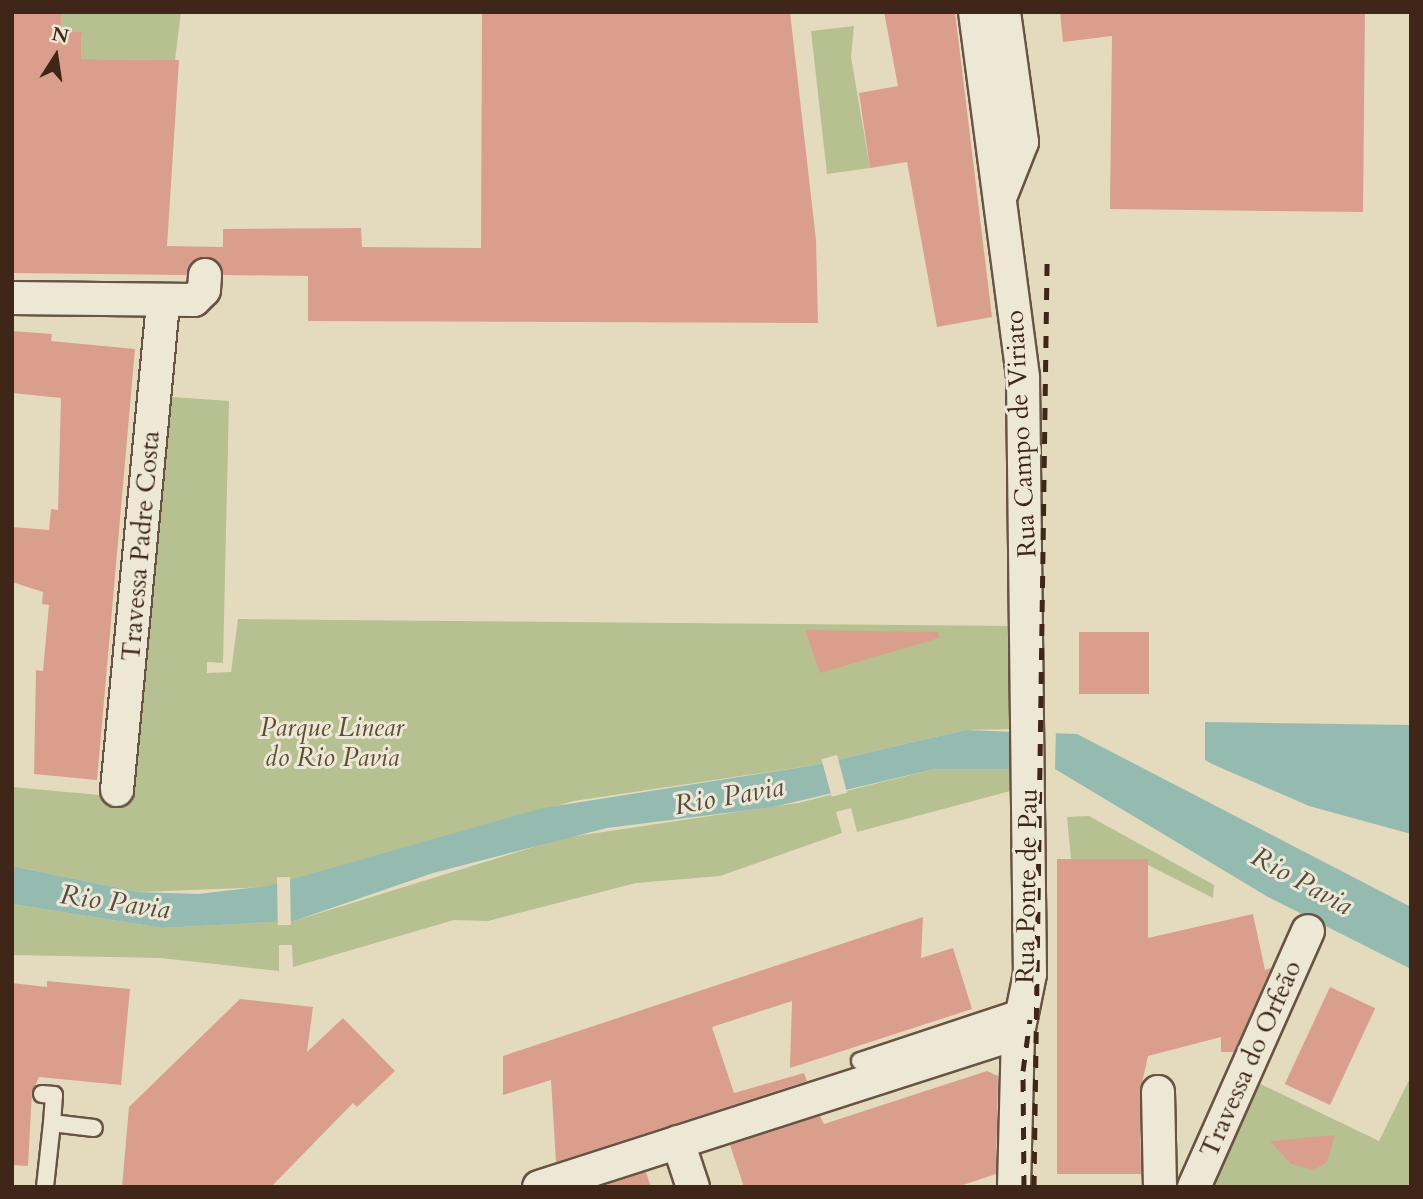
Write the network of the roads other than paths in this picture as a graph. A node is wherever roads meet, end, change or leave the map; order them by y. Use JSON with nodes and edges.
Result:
{"nodes":[{"id":1,"x":975,"y":12,"type":"edge"},
{"id":2,"x":1004,"y":12,"type":"edge"},
{"id":3,"x":1000,"y":200,"type":"junction"},
{"id":4,"x":205,"y":275,"type":"dead end"},
{"id":5,"x":12,"y":298,"type":"edge"},
{"id":6,"x":163,"y":301,"type":"junction"},
{"id":7,"x":1030,"y":627,"type":"joint"},
{"id":8,"x":117,"y":790,"type":"dead end"},
{"id":9,"x":1308,"y":931,"type":"dead end"},
{"id":10,"x":1019,"y":1021,"type":"junction"},
{"id":11,"x":860,"y":1061,"type":"dead end"},
{"id":12,"x":1158,"y":1092,"type":"dead end"},
{"id":13,"x":42,"y":1094,"type":"dead end"},
{"id":14,"x":52,"y":1122,"type":"junction"},
{"id":15,"x":94,"y":1128,"type":"dead end"},
{"id":16,"x":678,"y":1142,"type":"junction"},
{"id":17,"x":45,"y":1187,"type":"edge"},
{"id":18,"x":539,"y":1187,"type":"edge"},
{"id":19,"x":693,"y":1187,"type":"edge"},
{"id":20,"x":1014,"y":1187,"type":"edge"},
{"id":21,"x":1160,"y":1187,"type":"edge"},
{"id":22,"x":1194,"y":1187,"type":"edge"}],
"edges":[{"from":1,"to":3,"type":"street","name":"Rua Campo de Viriato"},
{"from":2,"to":3,"type":"street","name":"Rua Campo de Viriato"},
{"from":3,"to":7,"type":"street","name":"Rua Campo de Viriato"},
{"from":4,"to":6,"type":"street"},
{"from":5,"to":6,"type":"street"},
{"from":6,"to":8,"type":"street","name":"Travessa Padre Costa"},
{"from":7,"to":10,"type":"street","name":"Rua Ponte de Pau"},
{"from":9,"to":22,"type":"street","name":"Travessa do Orfeão"},
{"from":10,"to":11,"type":"lane"},
{"from":10,"to":16,"type":"street"},
{"from":10,"to":20,"type":"street","name":"Rua Ponte de Pau"},
{"from":12,"to":21,"type":"street"},
{"from":13,"to":14,"type":"lane"},
{"from":14,"to":15,"type":"lane"},
{"from":14,"to":17,"type":"lane"},
{"from":16,"to":18,"type":"street"},
{"from":16,"to":19,"type":"street"}]}
